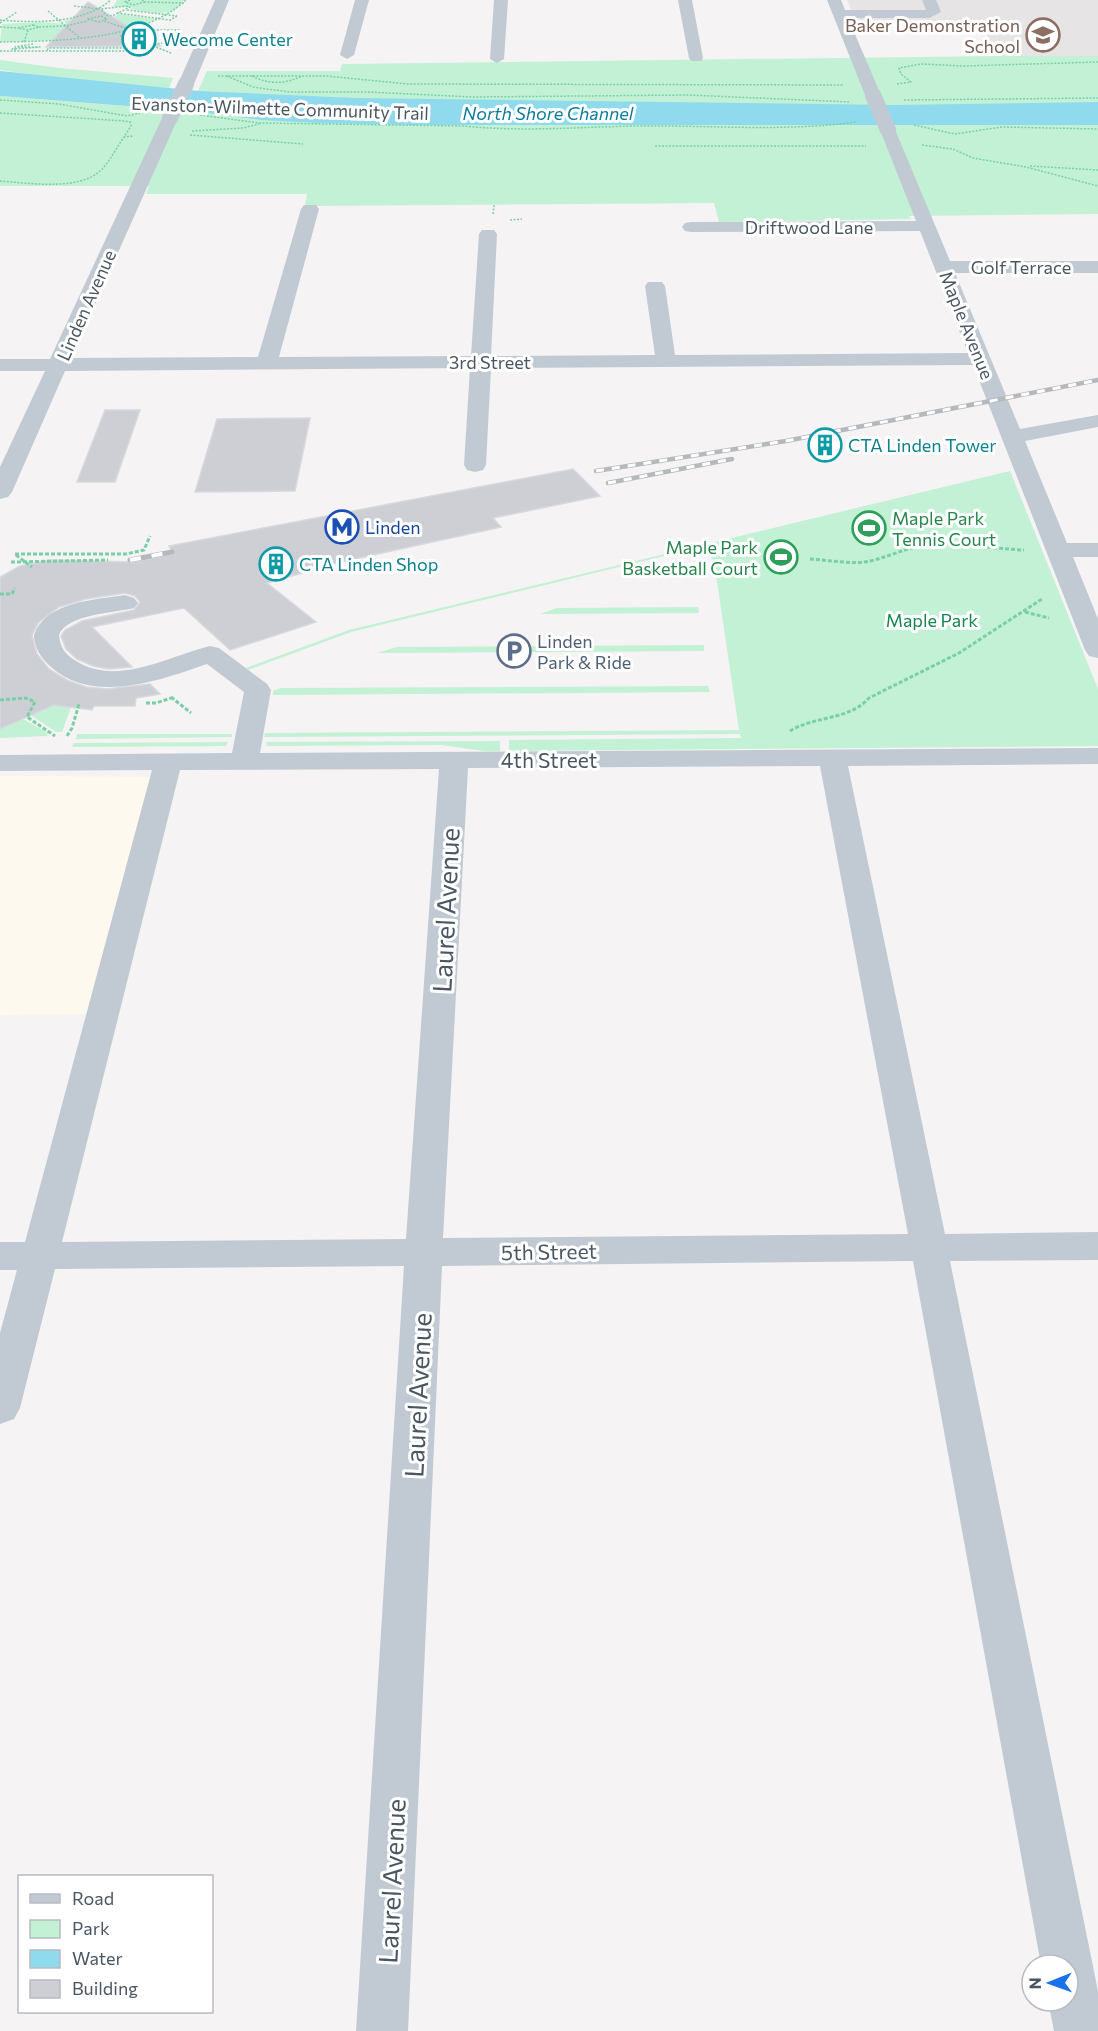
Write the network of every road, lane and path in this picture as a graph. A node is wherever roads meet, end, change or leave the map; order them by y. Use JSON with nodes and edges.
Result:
{"nodes":[{"id":1,"x":111,"y":0,"type":"edge"},
{"id":2,"x":130,"y":0,"type":"edge"},
{"id":3,"x":222,"y":0,"type":"edge"},
{"id":4,"x":362,"y":0,"type":"edge"},
{"id":5,"x":501,"y":0,"type":"edge"},
{"id":6,"x":685,"y":0,"type":"edge"},
{"id":7,"x":834,"y":0,"type":"edge"},
{"id":8,"x":888,"y":0,"type":"edge"},
{"id":9,"x":929,"y":0,"type":"edge"},
{"id":10,"x":143,"y":1,"type":"edge"},
{"id":11,"x":185,"y":2,"type":"edge"},
{"id":12,"x":74,"y":6,"type":"dead end"},
{"id":13,"x":101,"y":9,"type":"junction"},
{"id":14,"x":125,"y":9,"type":"junction"},
{"id":15,"x":48,"y":11,"type":"dead end"},
{"id":16,"x":121,"y":11,"type":"junction"},
{"id":17,"x":17,"y":12,"type":"dead end"},
{"id":18,"x":117,"y":13,"type":"junction"},
{"id":19,"x":840,"y":14,"type":"junction"},
{"id":20,"x":894,"y":14,"type":"junction"},
{"id":21,"x":108,"y":15,"type":"junction"},
{"id":22,"x":168,"y":15,"type":"junction"},
{"id":23,"x":104,"y":17,"type":"junction"},
{"id":24,"x":57,"y":19,"type":"junction"},
{"id":25,"x":160,"y":19,"type":"junction"},
{"id":26,"x":4,"y":20,"type":"junction"},
{"id":27,"x":0,"y":21,"type":"edge"},
{"id":28,"x":88,"y":21,"type":"junction"},
{"id":29,"x":103,"y":21,"type":"junction"},
{"id":30,"x":65,"y":26,"type":"junction"},
{"id":31,"x":0,"y":27,"type":"edge"},
{"id":32,"x":39,"y":27,"type":"junction"},
{"id":33,"x":18,"y":28,"type":"junction"},
{"id":34,"x":129,"y":29,"type":"junction"},
{"id":35,"x":28,"y":30,"type":"junction"},
{"id":36,"x":188,"y":30,"type":"dead end"},
{"id":37,"x":126,"y":37,"type":"dead end"},
{"id":38,"x":182,"y":37,"type":"dead end"},
{"id":39,"x":80,"y":38,"type":"junction"},
{"id":40,"x":40,"y":41,"type":"junction"},
{"id":41,"x":0,"y":42,"type":"edge"},
{"id":42,"x":24,"y":42,"type":"junction"},
{"id":43,"x":150,"y":45,"type":"junction"},
{"id":44,"x":142,"y":48,"type":"junction"},
{"id":45,"x":0,"y":51,"type":"edge"},
{"id":46,"x":37,"y":51,"type":"junction"},
{"id":47,"x":46,"y":51,"type":"junction"},
{"id":48,"x":57,"y":51,"type":"junction"},
{"id":49,"x":118,"y":51,"type":"junction"},
{"id":50,"x":174,"y":54,"type":"dead end"},
{"id":51,"x":116,"y":55,"type":"dead end"},
{"id":52,"x":347,"y":55,"type":"dead end"},
{"id":53,"x":55,"y":56,"type":"dead end"},
{"id":54,"x":696,"y":57,"type":"dead end"},
{"id":55,"x":497,"y":59,"type":"dead end"},
{"id":56,"x":1098,"y":62,"type":"edge"},
{"id":57,"x":216,"y":76,"type":"dead end"},
{"id":58,"x":227,"y":76,"type":"junction"},
{"id":59,"x":251,"y":76,"type":"junction"},
{"id":60,"x":302,"y":76,"type":"junction"},
{"id":61,"x":892,"y":84,"type":"dead end"},
{"id":62,"x":849,"y":85,"type":"dead end"},
{"id":63,"x":1098,"y":98,"type":"edge"},
{"id":64,"x":0,"y":100,"type":"edge"},
{"id":65,"x":902,"y":101,"type":"dead end"},
{"id":66,"x":856,"y":103,"type":"dead end"},
{"id":67,"x":0,"y":113,"type":"edge"},
{"id":68,"x":152,"y":113,"type":"dead end"},
{"id":69,"x":124,"y":115,"type":"junction"},
{"id":70,"x":193,"y":115,"type":"dead end"},
{"id":71,"x":125,"y":121,"type":"junction"},
{"id":72,"x":856,"y":122,"type":"dead end"},
{"id":73,"x":263,"y":123,"type":"junction"},
{"id":74,"x":896,"y":126,"type":"junction"},
{"id":75,"x":1098,"y":129,"type":"edge"},
{"id":76,"x":186,"y":131,"type":"dead end"},
{"id":77,"x":189,"y":135,"type":"dead end"},
{"id":78,"x":135,"y":136,"type":"dead end"},
{"id":79,"x":124,"y":137,"type":"junction"},
{"id":80,"x":303,"y":144,"type":"dead end"},
{"id":81,"x":917,"y":145,"type":"dead end"},
{"id":82,"x":655,"y":146,"type":"dead end"},
{"id":83,"x":872,"y":146,"type":"dead end"},
{"id":84,"x":1026,"y":166,"type":"junction"},
{"id":85,"x":1098,"y":170,"type":"edge"},
{"id":86,"x":0,"y":181,"type":"edge"},
{"id":87,"x":1098,"y":182,"type":"edge"},
{"id":88,"x":1088,"y":184,"type":"junction"},
{"id":89,"x":1098,"y":186,"type":"edge"},
{"id":90,"x":310,"y":209,"type":"dead end"},
{"id":91,"x":927,"y":226,"type":"junction"},
{"id":92,"x":692,"y":227,"type":"dead end"},
{"id":93,"x":488,"y":234,"type":"dead end"},
{"id":94,"x":943,"y":267,"type":"junction"},
{"id":95,"x":1098,"y":267,"type":"edge"},
{"id":96,"x":655,"y":286,"type":"dead end"},
{"id":97,"x":981,"y":359,"type":"junction"},
{"id":98,"x":666,"y":361,"type":"junction"},
{"id":99,"x":479,"y":362,"type":"junction"},
{"id":100,"x":267,"y":363,"type":"junction"},
{"id":101,"x":59,"y":364,"type":"junction"},
{"id":102,"x":0,"y":365,"type":"edge"},
{"id":103,"x":1098,"y":421,"type":"edge"},
{"id":104,"x":1012,"y":437,"type":"junction"},
{"id":105,"x":475,"y":465,"type":"dead end"},
{"id":106,"x":0,"y":492,"type":"edge"},
{"id":107,"x":150,"y":536,"type":"dead end"},
{"id":108,"x":1024,"y":550,"type":"dead end"},
{"id":109,"x":1058,"y":550,"type":"junction"},
{"id":110,"x":1098,"y":550,"type":"edge"},
{"id":111,"x":110,"y":554,"type":"junction"},
{"id":112,"x":810,"y":559,"type":"dead end"},
{"id":113,"x":108,"y":560,"type":"junction"},
{"id":114,"x":24,"y":561,"type":"junction"},
{"id":115,"x":11,"y":562,"type":"dead end"},
{"id":116,"x":32,"y":567,"type":"dead end"},
{"id":117,"x":105,"y":567,"type":"dead end"},
{"id":118,"x":15,"y":588,"type":"dead end"},
{"id":119,"x":0,"y":594,"type":"edge"},
{"id":120,"x":1042,"y":598,"type":"dead end"},
{"id":121,"x":125,"y":603,"type":"dead end"},
{"id":122,"x":1025,"y":611,"type":"junction"},
{"id":123,"x":1050,"y":618,"type":"dead end"},
{"id":124,"x":1098,"y":650,"type":"edge"},
{"id":125,"x":38,"y":695,"type":"dead end"},
{"id":126,"x":171,"y":698,"type":"dead end"},
{"id":127,"x":0,"y":700,"type":"edge"},
{"id":128,"x":30,"y":700,"type":"junction"},
{"id":129,"x":79,"y":704,"type":"dead end"},
{"id":130,"x":190,"y":713,"type":"dead end"},
{"id":131,"x":785,"y":736,"type":"dead end"},
{"id":132,"x":1098,"y":756,"type":"edge"},
{"id":133,"x":832,"y":758,"type":"junction"},
{"id":134,"x":454,"y":760,"type":"junction"},
{"id":135,"x":245,"y":761,"type":"junction"},
{"id":136,"x":168,"y":762,"type":"junction"},
{"id":137,"x":0,"y":763,"type":"edge"},
{"id":138,"x":1098,"y":1246,"type":"edge"},
{"id":139,"x":929,"y":1248,"type":"junction"},
{"id":140,"x":424,"y":1252,"type":"junction"},
{"id":141,"x":0,"y":1256,"type":"edge"},
{"id":142,"x":39,"y":1256,"type":"junction"},
{"id":143,"x":0,"y":1408,"type":"edge"},
{"id":144,"x":1065,"y":1953,"type":"edge"},
{"id":145,"x":1076,"y":2013,"type":"edge"},
{"id":146,"x":382,"y":2031,"type":"edge"},
{"id":147,"x":1080,"y":2031,"type":"edge"}],
"edges":[{"from":1,"to":13,"type":"path"},
{"from":2,"to":10,"type":"path"},
{"from":3,"to":101,"type":"street","name":"Linden Avenue","bridge":true},
{"from":4,"to":52,"type":"street"},
{"from":5,"to":55,"type":"street"},
{"from":6,"to":54,"type":"street"},
{"from":7,"to":19,"type":"street","name":"Maple Avenue"},
{"from":8,"to":20,"type":"street"},
{"from":9,"to":20,"type":"street"},
{"from":10,"to":11,"type":"path"},
{"from":11,"to":22,"type":"path"},
{"from":12,"to":13,"type":"path"},
{"from":13,"to":14,"type":"path"},
{"from":13,"to":16,"type":"path"},
{"from":13,"to":21,"type":"path"},
{"from":13,"to":24,"type":"path"},
{"from":14,"to":16,"type":"path"},
{"from":14,"to":22,"type":"path"},
{"from":15,"to":24,"type":"path"},
{"from":16,"to":18,"type":"path"},
{"from":17,"to":26,"type":"path"},
{"from":18,"to":21,"type":"path"},
{"from":18,"to":25,"type":"path"},
{"from":19,"to":20,"type":"street"},
{"from":19,"to":74,"type":"street","name":"Maple Avenue","bridge":true},
{"from":21,"to":23,"type":"path"},
{"from":22,"to":25,"type":"path"},
{"from":22,"to":25,"type":"path"},
{"from":23,"to":28,"type":"path"},
{"from":23,"to":29,"type":"path"},
{"from":24,"to":26,"type":"path"},
{"from":24,"to":30,"type":"path"},
{"from":25,"to":34,"type":"path"},
{"from":26,"to":27,"type":"path"},
{"from":28,"to":29,"type":"path"},
{"from":28,"to":30,"type":"path"},
{"from":29,"to":34,"type":"path"},
{"from":30,"to":32,"type":"path"},
{"from":30,"to":39,"type":"path"},
{"from":31,"to":33,"type":"path"},
{"from":32,"to":33,"type":"path"},
{"from":32,"to":35,"type":"path"},
{"from":33,"to":35,"type":"path"},
{"from":34,"to":39,"type":"path"},
{"from":35,"to":42,"type":"path"},
{"from":36,"to":37,"type":"path"},
{"from":38,"to":43,"type":"path"},
{"from":39,"to":40,"type":"path"},
{"from":40,"to":42,"type":"path"},
{"from":40,"to":46,"type":"path"},
{"from":41,"to":42,"type":"path"},
{"from":43,"to":44,"type":"path"},
{"from":43,"to":50,"type":"path"},
{"from":44,"to":47,"type":"path"},
{"from":44,"to":49,"type":"path"},
{"from":45,"to":46,"type":"path"},
{"from":46,"to":47,"type":"path"},
{"from":47,"to":48,"type":"path"},
{"from":48,"to":49,"type":"path"},
{"from":48,"to":53,"type":"path"},
{"from":49,"to":51,"type":"path"},
{"from":56,"to":61,"type":"path"},
{"from":57,"to":58,"type":"path"},
{"from":58,"to":59,"type":"path"},
{"from":58,"to":66,"type":"path","name":"Evanston-Wilmette Community Trail"},
{"from":59,"to":60,"type":"path"},
{"from":59,"to":60,"type":"path"},
{"from":60,"to":62,"type":"path"},
{"from":63,"to":65,"type":"path"},
{"from":64,"to":69,"type":"path","name":"Evanston-Wilmette Community Trail"},
{"from":67,"to":71,"type":"path"},
{"from":68,"to":69,"type":"path","name":"Evanston-Wilmette Community Trail"},
{"from":69,"to":71,"type":"path"},
{"from":70,"to":73,"type":"path","name":"Evanston-Wilmette Community Trail"},
{"from":71,"to":79,"type":"path"},
{"from":72,"to":73,"type":"path","name":"Evanston-Wilmette Community Trail"},
{"from":73,"to":76,"type":"path"},
{"from":74,"to":75,"type":"path"},
{"from":74,"to":91,"type":"street","name":"Maple Avenue"},
{"from":77,"to":80,"type":"path"},
{"from":78,"to":79,"type":"path"},
{"from":79,"to":86,"type":"path"},
{"from":81,"to":84,"type":"path"},
{"from":82,"to":83,"type":"path"},
{"from":84,"to":85,"type":"path"},
{"from":84,"to":88,"type":"path"},
{"from":87,"to":88,"type":"path"},
{"from":88,"to":89,"type":"path"},
{"from":90,"to":100,"type":"street"},
{"from":91,"to":92,"type":"street","name":"Driftwood Lane"},
{"from":91,"to":94,"type":"street","name":"Maple Avenue"},
{"from":93,"to":99,"type":"street"},
{"from":94,"to":95,"type":"street","name":"Golf Terrace"},
{"from":94,"to":97,"type":"street","name":"Maple Avenue"},
{"from":96,"to":98,"type":"street"},
{"from":97,"to":98,"type":"street","name":"3rd Street"},
{"from":97,"to":104,"type":"street","name":"Maple Avenue"},
{"from":98,"to":99,"type":"street","name":"3rd Street"},
{"from":99,"to":100,"type":"street","name":"3rd Street"},
{"from":99,"to":105,"type":"street"},
{"from":100,"to":101,"type":"street","name":"3rd Street"},
{"from":101,"to":102,"type":"street","name":"3rd Street"},
{"from":101,"to":106,"type":"street","name":"Linden Avenue"},
{"from":103,"to":104,"type":"street"},
{"from":104,"to":109,"type":"street","name":"Maple Avenue"},
{"from":107,"to":111,"type":"path"},
{"from":108,"to":112,"type":"path"},
{"from":109,"to":110,"type":"street"},
{"from":109,"to":124,"type":"street","name":"Maple Avenue"},
{"from":111,"to":113,"type":"path"},
{"from":111,"to":114,"type":"path"},
{"from":113,"to":114,"type":"path"},
{"from":113,"to":117,"type":"path"},
{"from":114,"to":115,"type":"path"},
{"from":114,"to":116,"type":"path"},
{"from":118,"to":119,"type":"path"},
{"from":120,"to":122,"type":"path"},
{"from":121,"to":135,"type":"street"},
{"from":122,"to":123,"type":"path"},
{"from":122,"to":131,"type":"path"},
{"from":125,"to":128,"type":"path"},
{"from":126,"to":130,"type":"path"},
{"from":127,"to":128,"type":"path"},
{"from":128,"to":129,"type":"path"},
{"from":132,"to":133,"type":"street","name":"4th Street"},
{"from":133,"to":134,"type":"street","name":"4th Street"},
{"from":133,"to":139,"type":"street"},
{"from":134,"to":135,"type":"street","name":"4th Street"},
{"from":134,"to":140,"type":"street","name":"Laurel Avenue"},
{"from":135,"to":136,"type":"street","name":"4th Street"},
{"from":136,"to":137,"type":"street","name":"4th Street"},
{"from":136,"to":142,"type":"street"},
{"from":138,"to":139,"type":"street","name":"5th Street"},
{"from":139,"to":140,"type":"street","name":"5th Street"},
{"from":139,"to":144,"type":"street"},
{"from":140,"to":142,"type":"street","name":"5th Street"},
{"from":140,"to":146,"type":"street","name":"Laurel Avenue"},
{"from":141,"to":142,"type":"street","name":"5th Street"},
{"from":142,"to":143,"type":"street"},
{"from":145,"to":147,"type":"street"}]}
